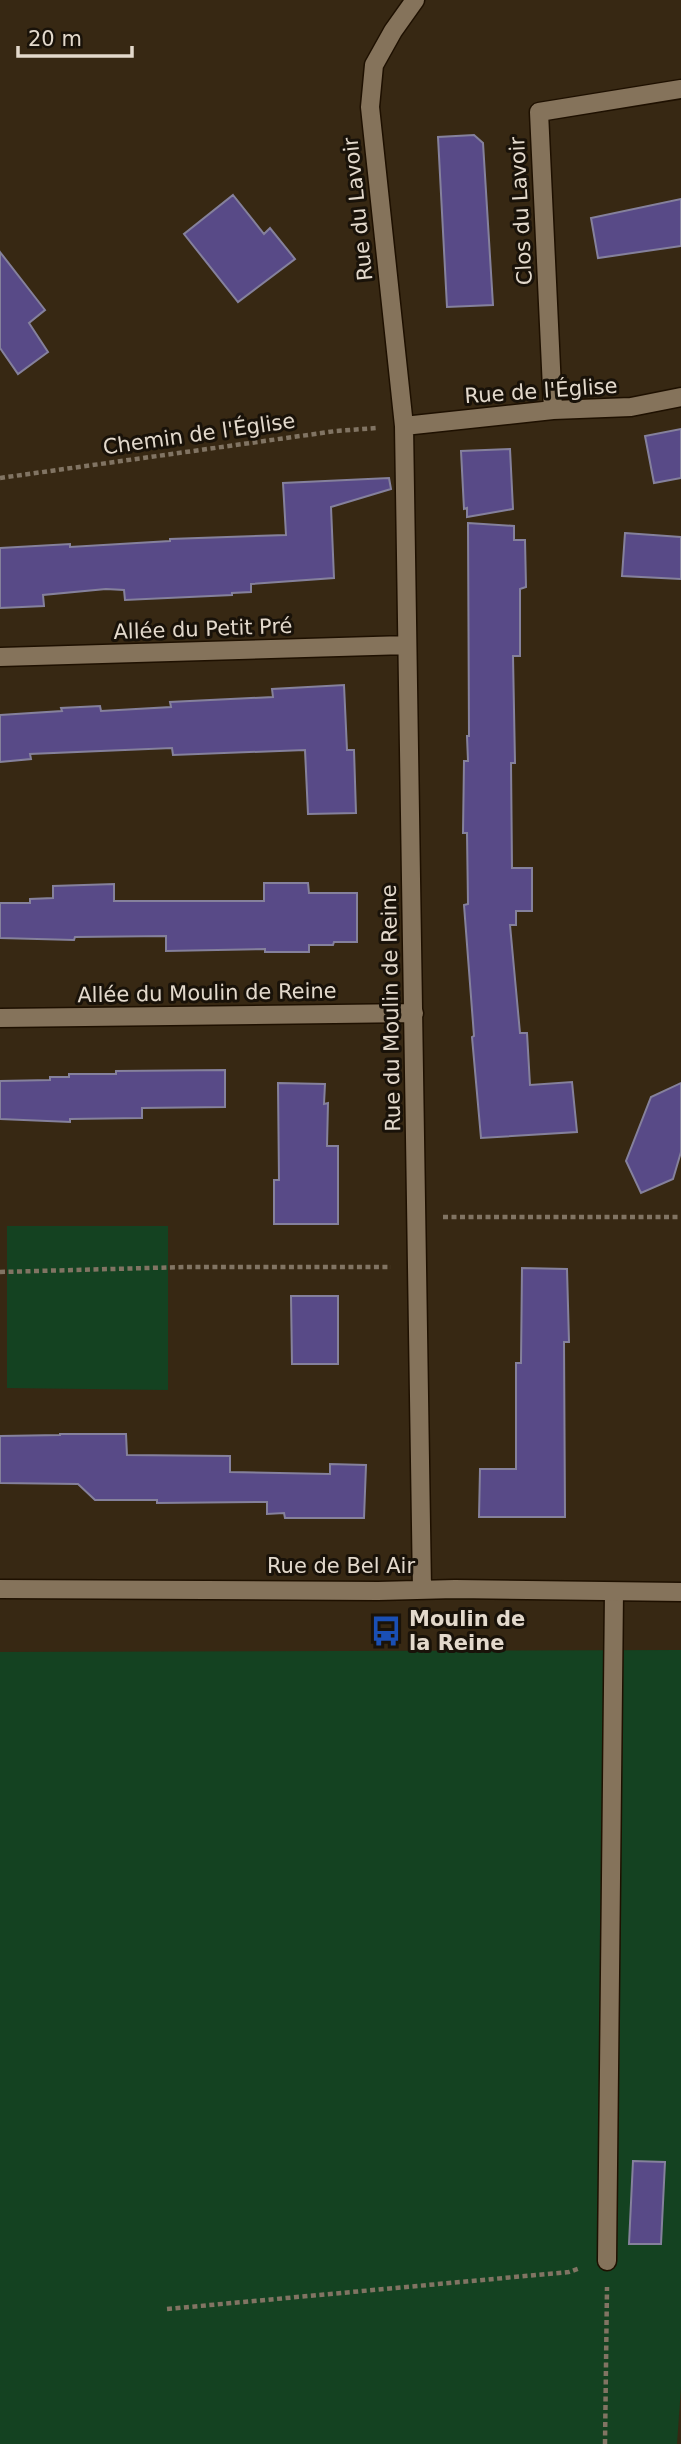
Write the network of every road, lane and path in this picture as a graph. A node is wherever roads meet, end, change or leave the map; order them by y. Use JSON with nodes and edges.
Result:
{"nodes":[{"id":1,"x":415,"y":0,"type":"edge"},
{"id":2,"x":681,"y":89,"type":"edge"},
{"id":3,"x":681,"y":397,"type":"edge"},
{"id":4,"x":553,"y":410,"type":"junction"},
{"id":5,"x":404,"y":426,"type":"junction"},
{"id":6,"x":0,"y":478,"type":"edge"},
{"id":7,"x":407,"y":645,"type":"junction"},
{"id":8,"x":0,"y":657,"type":"edge"},
{"id":9,"x":414,"y":1013,"type":"junction"},
{"id":10,"x":0,"y":1018,"type":"edge"},
{"id":11,"x":417,"y":1216,"type":"junction"},
{"id":12,"x":681,"y":1217,"type":"edge"},
{"id":13,"x":418,"y":1267,"type":"junction"},
{"id":14,"x":0,"y":1272,"type":"edge"},
{"id":15,"x":0,"y":1589,"type":"edge"},
{"id":16,"x":422,"y":1590,"type":"junction"},
{"id":17,"x":614,"y":1592,"type":"junction"},
{"id":18,"x":681,"y":1592,"type":"edge"},
{"id":19,"x":607,"y":2261,"type":"junction"},
{"id":20,"x":167,"y":2309,"type":"dead end"},
{"id":21,"x":605,"y":2444,"type":"edge"}],
"edges":[{"from":1,"to":5,"type":"street","name":"Rue du Lavoir"},
{"from":2,"to":4,"type":"street","name":"Clos du Lavoir"},
{"from":3,"to":4,"type":"street","name":"Rue de l'Église"},
{"from":4,"to":5,"type":"street","name":"Rue de l'Église"},
{"from":5,"to":6,"type":"path","name":"Chemin de l'Église"},
{"from":5,"to":7,"type":"street","name":"Rue du Moulin de Reine"},
{"from":7,"to":8,"type":"street","name":"Allée du Petit Pré"},
{"from":7,"to":9,"type":"street","name":"Rue du Moulin de Reine"},
{"from":9,"to":10,"type":"street","name":"Allée du Moulin de Reine"},
{"from":9,"to":11,"type":"street","name":"Rue du Moulin de Reine"},
{"from":11,"to":12,"type":"path"},
{"from":11,"to":13,"type":"street","name":"Rue du Moulin de Reine"},
{"from":13,"to":14,"type":"path"},
{"from":13,"to":16,"type":"street","name":"Rue du Moulin de Reine"},
{"from":15,"to":16,"type":"street","name":"Rue de Bel Air"},
{"from":16,"to":17,"type":"street","name":"Rue de Bel Air"},
{"from":17,"to":18,"type":"street","name":"Rue de Bel Air"},
{"from":17,"to":19,"type":"street"},
{"from":19,"to":20,"type":"path"},
{"from":19,"to":21,"type":"path"}]}
